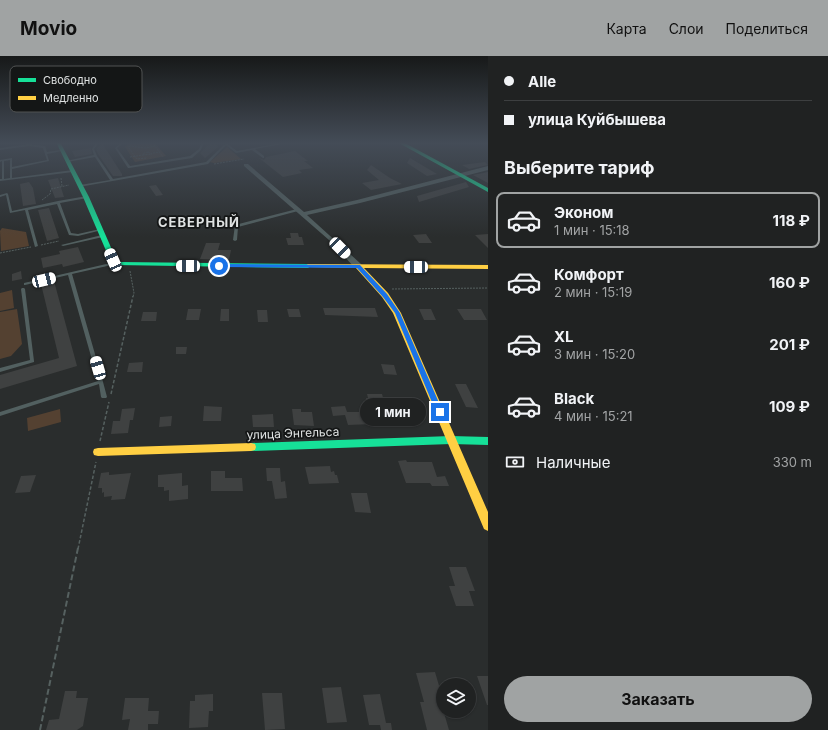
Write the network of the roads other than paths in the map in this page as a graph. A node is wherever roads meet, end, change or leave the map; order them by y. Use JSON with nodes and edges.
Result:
{"nodes":[{"id":1,"x":11,"y":173,"type":"edge"},
{"id":2,"x":55,"y":173,"type":"edge"},
{"id":3,"x":70,"y":173,"type":"edge"},
{"id":4,"x":108,"y":173,"type":"edge"},
{"id":5,"x":133,"y":173,"type":"edge"},
{"id":6,"x":149,"y":173,"type":"edge"},
{"id":7,"x":256,"y":173,"type":"edge"},
{"id":8,"x":457,"y":173,"type":"edge"},
{"id":9,"x":470,"y":173,"type":"edge"},
{"id":10,"x":135,"y":176,"type":"junction"},
{"id":11,"x":462,"y":176,"type":"junction"},
{"id":12,"x":11,"y":178,"type":"junction"},
{"id":13,"x":2,"y":180,"type":"edge"},
{"id":14,"x":112,"y":180,"type":"junction"},
{"id":15,"x":77,"y":185,"type":"junction"},
{"id":16,"x":488,"y":190,"type":"edge"},
{"id":17,"x":0,"y":196,"type":"edge"},
{"id":18,"x":86,"y":197,"type":"junction"},
{"id":19,"x":58,"y":202,"type":"junction"},
{"id":20,"x":26,"y":209,"type":"junction"},
{"id":21,"x":300,"y":212,"type":"junction"},
{"id":22,"x":101,"y":233,"type":"junction"},
{"id":23,"x":235,"y":240,"type":"dead end"},
{"id":24,"x":63,"y":245,"type":"dead end"},
{"id":25,"x":36,"y":246,"type":"road end"},
{"id":26,"x":120,"y":264,"type":"junction"},
{"id":27,"x":358,"y":266,"type":"junction"},
{"id":28,"x":488,"y":267,"type":"edge"},
{"id":29,"x":70,"y":274,"type":"junction"},
{"id":30,"x":0,"y":370,"type":"edge"},
{"id":31,"x":101,"y":382,"type":"junction"},
{"id":32,"x":104,"y":397,"type":"dead end"},
{"id":33,"x":0,"y":414,"type":"edge"},
{"id":34,"x":451,"y":440,"type":"junction"},
{"id":35,"x":488,"y":441,"type":"edge"},
{"id":36,"x":98,"y":452,"type":"road end"},
{"id":37,"x":488,"y":525,"type":"edge"}],
"edges":[{"from":1,"to":12,"type":"lane"},
{"from":2,"to":12,"type":"lane"},
{"from":3,"to":15,"type":"street"},
{"from":4,"to":14,"type":"lane"},
{"from":5,"to":10,"type":"lane"},
{"from":6,"to":10,"type":"lane"},
{"from":7,"to":21,"type":"street"},
{"from":8,"to":11,"type":"street"},
{"from":9,"to":11,"type":"street"},
{"from":10,"to":14,"type":"lane"},
{"from":11,"to":16,"type":"street"},
{"from":11,"to":21,"type":"street"},
{"from":12,"to":13,"type":"lane"},
{"from":14,"to":15,"type":"lane"},
{"from":15,"to":18,"type":"street"},
{"from":17,"to":20,"type":"lane"},
{"from":18,"to":19,"type":"lane"},
{"from":18,"to":22,"type":"street"},
{"from":19,"to":20,"type":"lane"},
{"from":19,"to":22,"type":"lane"},
{"from":20,"to":25,"type":"lane"},
{"from":21,"to":23,"type":"lane"},
{"from":21,"to":27,"type":"street"},
{"from":22,"to":24,"type":"lane"},
{"from":22,"to":26,"type":"street"},
{"from":26,"to":27,"type":"street"},
{"from":26,"to":29,"type":"lane"},
{"from":27,"to":28,"type":"street"},
{"from":27,"to":34,"type":"street"},
{"from":29,"to":30,"type":"lane"},
{"from":29,"to":31,"type":"lane"},
{"from":31,"to":32,"type":"lane"},
{"from":31,"to":33,"type":"lane"},
{"from":34,"to":35,"type":"street","name":"улица Энгельса"},
{"from":34,"to":36,"type":"street","name":"улица Энгельса"},
{"from":34,"to":37,"type":"street"}]}
